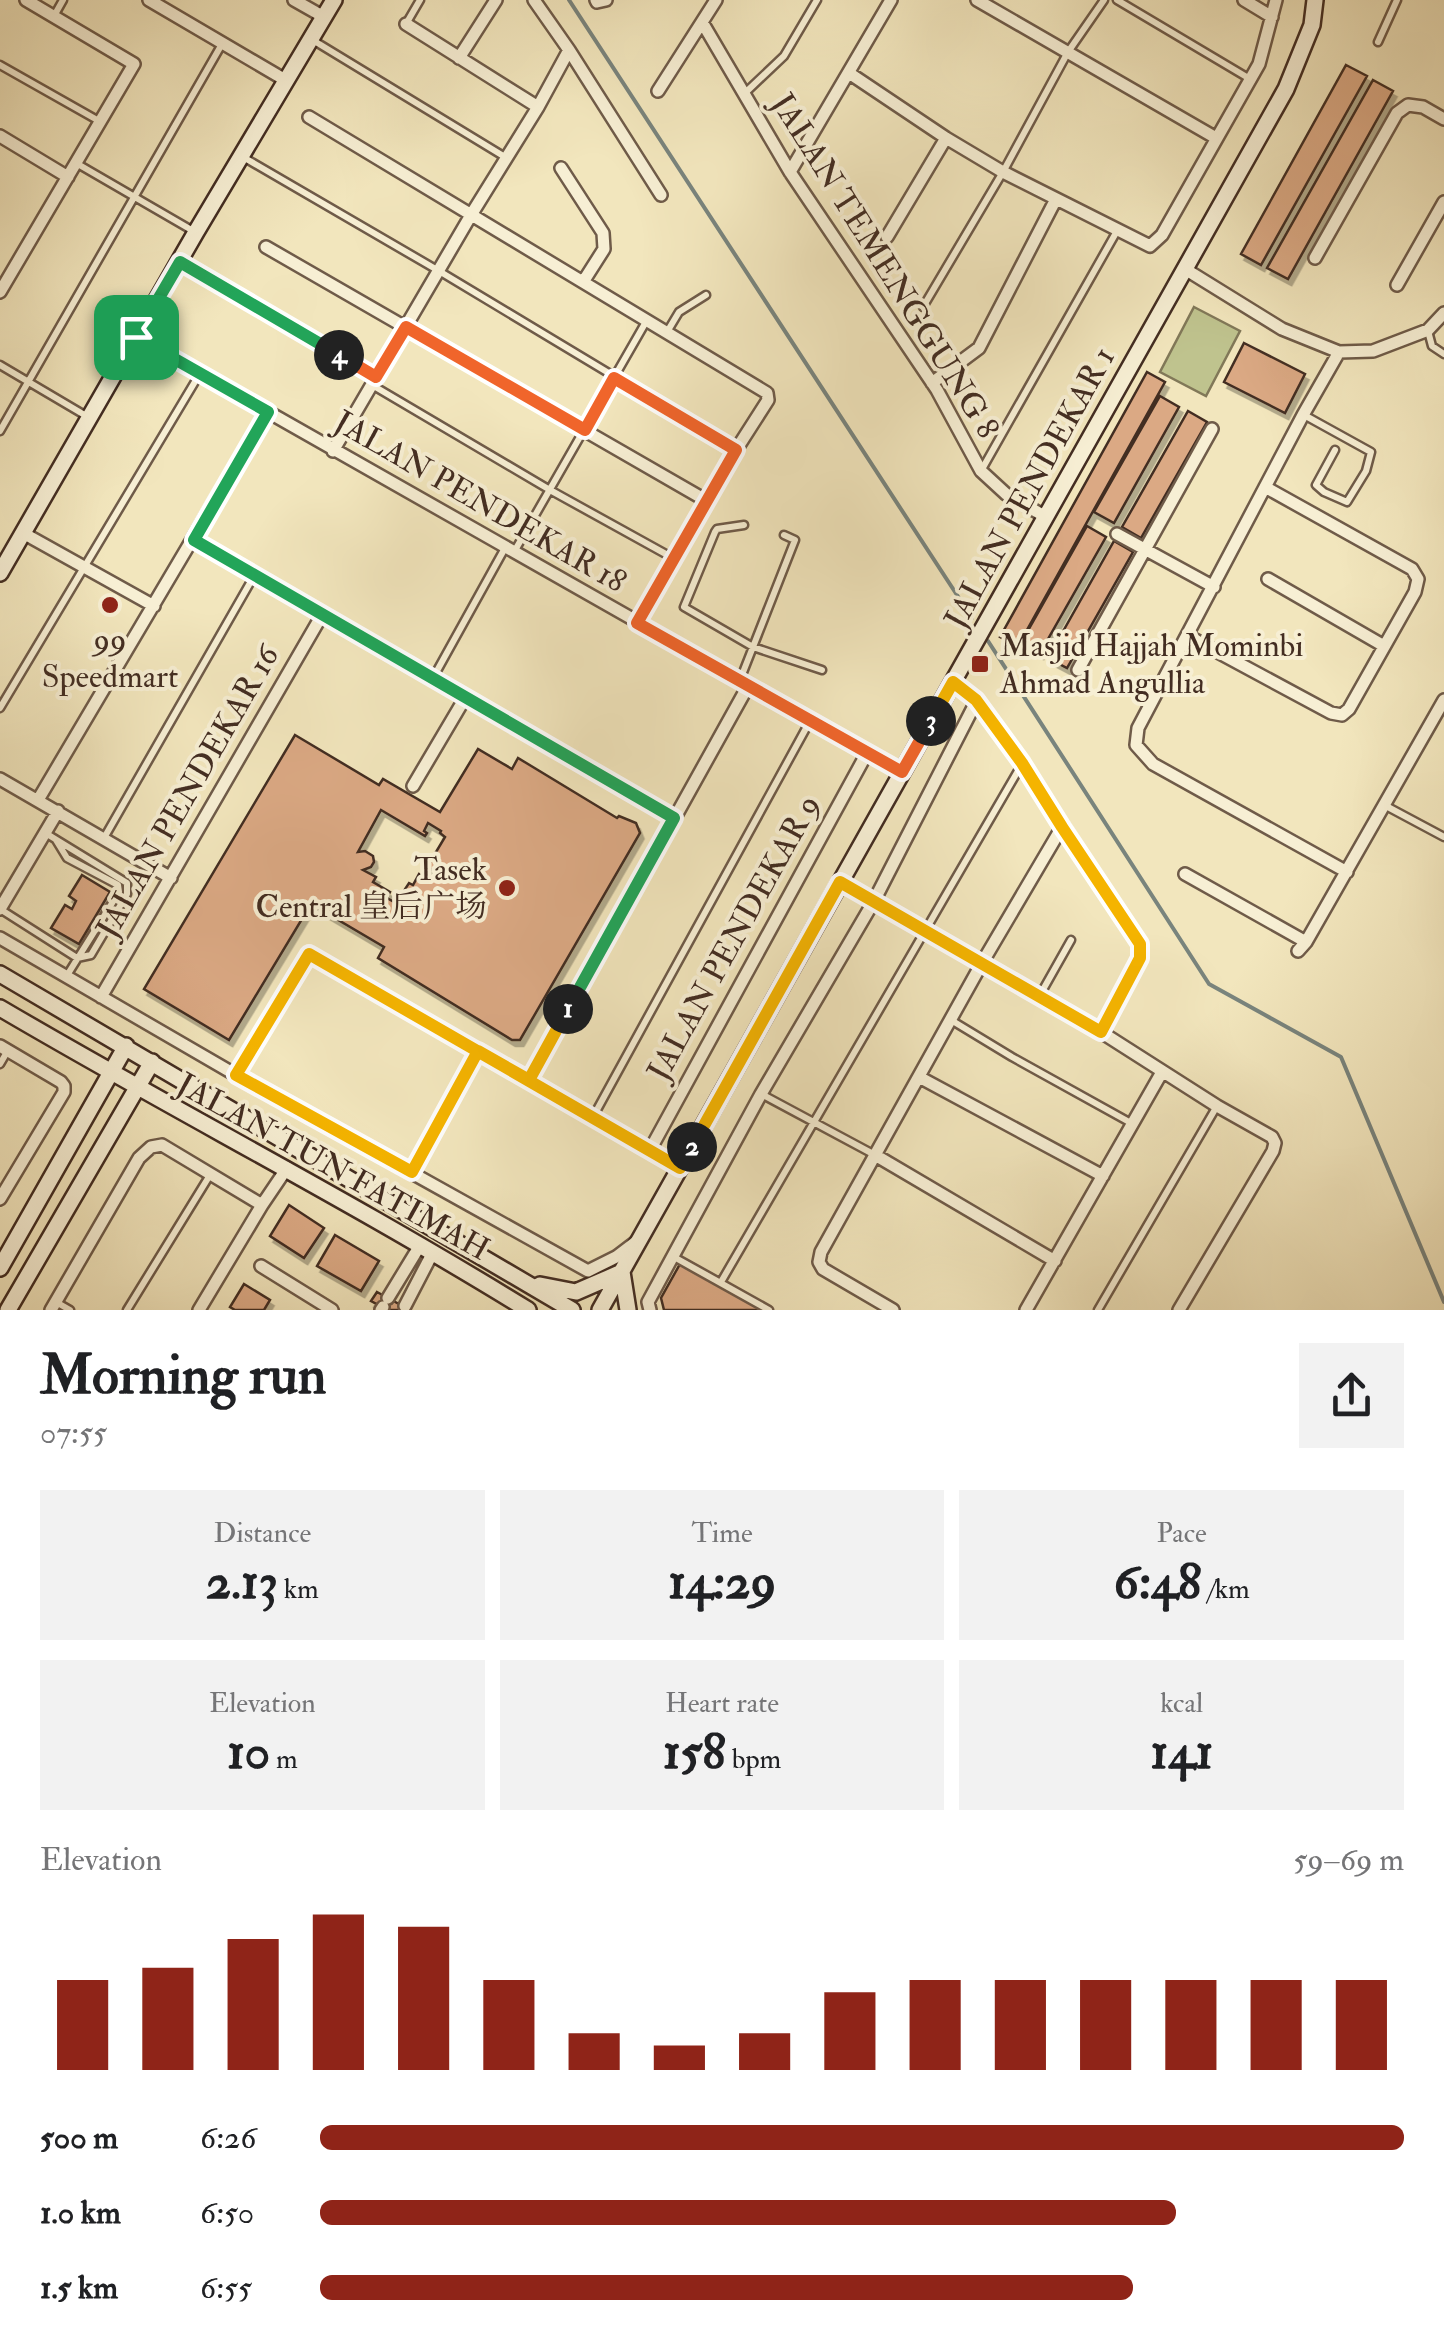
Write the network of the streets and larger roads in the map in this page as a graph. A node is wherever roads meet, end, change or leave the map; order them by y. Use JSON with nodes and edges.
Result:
{"nodes":[{"id":1,"x":26,"y":0,"type":"edge"},
{"id":2,"x":149,"y":0,"type":"edge"},
{"id":3,"x":294,"y":0,"type":"edge"},
{"id":4,"x":334,"y":0,"type":"edge"},
{"id":5,"x":496,"y":0,"type":"edge"},
{"id":6,"x":534,"y":0,"type":"edge"},
{"id":7,"x":596,"y":0,"type":"edge"},
{"id":8,"x":606,"y":0,"type":"edge"},
{"id":9,"x":716,"y":0,"type":"edge"},
{"id":10,"x":892,"y":0,"type":"edge"},
{"id":11,"x":977,"y":0,"type":"edge"},
{"id":12,"x":1244,"y":0,"type":"edge"},
{"id":13,"x":1276,"y":0,"type":"edge"},
{"id":14,"x":1315,"y":0,"type":"edge"},
{"id":15,"x":1272,"y":16,"type":"junction"},
{"id":16,"x":324,"y":17,"type":"junction"},
{"id":17,"x":702,"y":22,"type":"junction"},
{"id":18,"x":406,"y":24,"type":"road end"},
{"id":19,"x":570,"y":50,"type":"junction"},
{"id":20,"x":459,"y":58,"type":"junction"},
{"id":21,"x":849,"y":72,"type":"junction"},
{"id":22,"x":287,"y":81,"type":"junction"},
{"id":23,"x":658,"y":91,"type":"dead end"},
{"id":24,"x":538,"y":107,"type":"junction"},
{"id":25,"x":1442,"y":113,"type":"edge"},
{"id":26,"x":309,"y":118,"type":"dead end"},
{"id":27,"x":946,"y":138,"type":"junction"},
{"id":28,"x":1216,"y":138,"type":"junction"},
{"id":29,"x":2,"y":141,"type":"edge"},
{"id":30,"x":561,"y":168,"type":"dead end"},
{"id":31,"x":790,"y":172,"type":"junction"},
{"id":32,"x":68,"y":176,"type":"junction"},
{"id":33,"x":660,"y":195,"type":"dead end"},
{"id":34,"x":1056,"y":199,"type":"junction"},
{"id":35,"x":1444,"y":202,"type":"edge"},
{"id":36,"x":471,"y":215,"type":"junction"},
{"id":37,"x":888,"y":237,"type":"dead end"},
{"id":38,"x":266,"y":247,"type":"dead end"},
{"id":39,"x":1315,"y":258,"type":"dead end"},
{"id":40,"x":1185,"y":269,"type":"junction"},
{"id":41,"x":584,"y":282,"type":"junction"},
{"id":42,"x":1396,"y":286,"type":"dead end"},
{"id":43,"x":0,"y":292,"type":"edge"},
{"id":44,"x":1444,"y":313,"type":"edge"},
{"id":45,"x":406,"y":327,"type":"junction"},
{"id":46,"x":136,"y":337,"type":"junction"},
{"id":47,"x":1339,"y":352,"type":"junction"},
{"id":48,"x":932,"y":382,"type":"junction"},
{"id":49,"x":268,"y":412,"type":"junction"},
{"id":50,"x":1212,"y":429,"type":"dead end"},
{"id":51,"x":333,"y":451,"type":"junction"},
{"id":52,"x":1265,"y":487,"type":"junction"},
{"id":53,"x":707,"y":501,"type":"junction"},
{"id":54,"x":1046,"y":517,"type":"junction"},
{"id":55,"x":24,"y":534,"type":"junction"},
{"id":56,"x":1117,"y":534,"type":"dead end"},
{"id":57,"x":194,"y":540,"type":"junction"},
{"id":58,"x":1145,"y":549,"type":"junction"},
{"id":59,"x":0,"y":572,"type":"edge"},
{"id":60,"x":1268,"y":579,"type":"dead end"},
{"id":61,"x":1214,"y":587,"type":"junction"},
{"id":62,"x":154,"y":606,"type":"junction"},
{"id":63,"x":322,"y":615,"type":"junction"},
{"id":64,"x":637,"y":623,"type":"junction"},
{"id":65,"x":1188,"y":636,"type":"junction"},
{"id":66,"x":1384,"y":646,"type":"junction"},
{"id":67,"x":1078,"y":670,"type":"dead end"},
{"id":68,"x":953,"y":682,"type":"junction"},
{"id":69,"x":744,"y":684,"type":"junction"},
{"id":70,"x":465,"y":698,"type":"junction"},
{"id":71,"x":976,"y":700,"type":"junction"},
{"id":72,"x":1444,"y":700,"type":"edge"},
{"id":73,"x":867,"y":753,"type":"junction"},
{"id":74,"x":902,"y":772,"type":"junction"},
{"id":75,"x":0,"y":779,"type":"edge"},
{"id":76,"x":413,"y":786,"type":"dead end"},
{"id":77,"x":38,"y":800,"type":"junction"},
{"id":78,"x":58,"y":811,"type":"junction"},
{"id":79,"x":674,"y":818,"type":"junction"},
{"id":80,"x":1062,"y":827,"type":"junction"},
{"id":81,"x":1347,"y":872,"type":"junction"},
{"id":82,"x":1185,"y":874,"type":"dead end"},
{"id":83,"x":171,"y":878,"type":"junction"},
{"id":84,"x":840,"y":882,"type":"junction"},
{"id":85,"x":874,"y":901,"type":"junction"},
{"id":86,"x":0,"y":909,"type":"edge"},
{"id":87,"x":0,"y":938,"type":"edge"},
{"id":88,"x":982,"y":962,"type":"junction"},
{"id":89,"x":0,"y":974,"type":"edge"},
{"id":90,"x":100,"y":997,"type":"junction"},
{"id":91,"x":0,"y":1008,"type":"edge"},
{"id":92,"x":1101,"y":1032,"type":"junction"},
{"id":93,"x":126,"y":1046,"type":"junction"},
{"id":94,"x":4,"y":1048,"type":"edge"},
{"id":95,"x":152,"y":1062,"type":"junction"},
{"id":96,"x":1162,"y":1072,"type":"junction"},
{"id":97,"x":110,"y":1073,"type":"junction"},
{"id":98,"x":236,"y":1075,"type":"junction"},
{"id":99,"x":919,"y":1077,"type":"junction"},
{"id":100,"x":529,"y":1080,"type":"junction"},
{"id":101,"x":137,"y":1088,"type":"junction"},
{"id":102,"x":650,"y":1150,"type":"junction"},
{"id":103,"x":875,"y":1155,"type":"junction"},
{"id":104,"x":286,"y":1168,"type":"junction"},
{"id":105,"x":680,"y":1168,"type":"junction"},
{"id":106,"x":1103,"y":1176,"type":"junction"},
{"id":107,"x":380,"y":1196,"type":"junction"},
{"id":108,"x":0,"y":1199,"type":"edge"},
{"id":109,"x":262,"y":1205,"type":"junction"},
{"id":110,"x":640,"y":1238,"type":"junction"},
{"id":111,"x":426,"y":1250,"type":"junction"},
{"id":112,"x":1055,"y":1261,"type":"junction"},
{"id":113,"x":261,"y":1266,"type":"dead end"},
{"id":114,"x":0,"y":1268,"type":"edge"},
{"id":115,"x":622,"y":1272,"type":"junction"},
{"id":116,"x":525,"y":1282,"type":"junction"},
{"id":117,"x":384,"y":1305,"type":"edge"},
{"id":118,"x":54,"y":1306,"type":"edge"},
{"id":119,"x":405,"y":1306,"type":"dead end"},
{"id":120,"x":521,"y":1307,"type":"edge"},
{"id":121,"x":8,"y":1310,"type":"edge"},
{"id":122,"x":200,"y":1310,"type":"edge"},
{"id":123,"x":332,"y":1310,"type":"edge"},
{"id":124,"x":572,"y":1310,"type":"edge"},
{"id":125,"x":600,"y":1310,"type":"edge"},
{"id":126,"x":628,"y":1310,"type":"edge"},
{"id":127,"x":650,"y":1310,"type":"edge"},
{"id":128,"x":892,"y":1310,"type":"edge"},
{"id":129,"x":1026,"y":1310,"type":"edge"},
{"id":130,"x":1180,"y":1310,"type":"edge"}],
"edges":[{"from":1,"to":32,"type":"street"},
{"from":2,"to":22,"type":"street"},
{"from":3,"to":16,"type":"street"},
{"from":4,"to":16,"type":"street"},
{"from":5,"to":20,"type":"street"},
{"from":6,"to":19,"type":"street"},
{"from":7,"to":8,"type":"street"},
{"from":9,"to":17,"type":"street"},
{"from":10,"to":21,"type":"street"},
{"from":11,"to":28,"type":"street"},
{"from":12,"to":15,"type":"street"},
{"from":13,"to":15,"type":"street"},
{"from":14,"to":40,"type":"street","name":"JALAN PENDEKAR 1"},
{"from":15,"to":28,"type":"street"},
{"from":16,"to":22,"type":"street"},
{"from":17,"to":23,"type":"street"},
{"from":17,"to":31,"type":"street","name":"JALAN TEMENGGUNG 8"},
{"from":18,"to":20,"type":"street"},
{"from":19,"to":24,"type":"street"},
{"from":19,"to":33,"type":"street"},
{"from":20,"to":24,"type":"street"},
{"from":21,"to":27,"type":"street"},
{"from":21,"to":31,"type":"street"},
{"from":22,"to":46,"type":"street"},
{"from":24,"to":36,"type":"street"},
{"from":25,"to":39,"type":"street"},
{"from":26,"to":36,"type":"street"},
{"from":27,"to":34,"type":"street"},
{"from":27,"to":37,"type":"street"},
{"from":28,"to":34,"type":"street"},
{"from":29,"to":32,"type":"street"},
{"from":30,"to":41,"type":"street"},
{"from":31,"to":48,"type":"street","name":"JALAN TEMENGGUNG 8"},
{"from":32,"to":43,"type":"street"},
{"from":34,"to":48,"type":"street"},
{"from":35,"to":42,"type":"street"},
{"from":36,"to":41,"type":"street"},
{"from":36,"to":45,"type":"street"},
{"from":38,"to":45,"type":"street"},
{"from":40,"to":47,"type":"street"},
{"from":40,"to":54,"type":"street","name":"JALAN PENDEKAR 1"},
{"from":41,"to":53,"type":"street"},
{"from":44,"to":47,"type":"street"},
{"from":45,"to":51,"type":"street"},
{"from":45,"to":53,"type":"street"},
{"from":46,"to":49,"type":"street","name":"JALAN PENDEKAR 18"},
{"from":46,"to":55,"type":"street"},
{"from":47,"to":52,"type":"street"},
{"from":48,"to":54,"type":"street","name":"JALAN TEMENGGUNG 8"},
{"from":49,"to":51,"type":"street","name":"JALAN PENDEKAR 18"},
{"from":49,"to":57,"type":"street"},
{"from":50,"to":58,"type":"street"},
{"from":51,"to":64,"type":"street","name":"JALAN PENDEKAR 18"},
{"from":52,"to":61,"type":"street"},
{"from":52,"to":66,"type":"street"},
{"from":53,"to":64,"type":"street"},
{"from":54,"to":68,"type":"street","name":"JALAN PENDEKAR 1"},
{"from":55,"to":59,"type":"street"},
{"from":55,"to":62,"type":"street"},
{"from":56,"to":58,"type":"street"},
{"from":57,"to":62,"type":"street"},
{"from":57,"to":63,"type":"street"},
{"from":58,"to":61,"type":"street"},
{"from":58,"to":67,"type":"street"},
{"from":60,"to":66,"type":"street"},
{"from":61,"to":65,"type":"street"},
{"from":62,"to":77,"type":"street"},
{"from":63,"to":70,"type":"street"},
{"from":63,"to":83,"type":"street","name":"JALAN PENDEKAR 16"},
{"from":64,"to":69,"type":"street","name":"JALAN PENDEKAR 18"},
{"from":65,"to":66,"type":"street"},
{"from":65,"to":81,"type":"street"},
{"from":68,"to":71,"type":"street"},
{"from":68,"to":74,"type":"street","name":"JALAN PENDEKAR 1"},
{"from":69,"to":73,"type":"street","name":"JALAN PENDEKAR 18"},
{"from":69,"to":79,"type":"street"},
{"from":70,"to":76,"type":"street"},
{"from":70,"to":79,"type":"street"},
{"from":71,"to":80,"type":"street"},
{"from":71,"to":85,"type":"street"},
{"from":72,"to":81,"type":"street"},
{"from":73,"to":74,"type":"street","name":"JALAN PENDEKAR 18"},
{"from":73,"to":102,"type":"street","name":"JALAN PENDEKAR 9"},
{"from":74,"to":84,"type":"street","name":"JALAN PENDEKAR 1"},
{"from":75,"to":77,"type":"street"},
{"from":77,"to":78,"type":"street"},
{"from":78,"to":83,"type":"street"},
{"from":78,"to":86,"type":"street"},
{"from":79,"to":100,"type":"street"},
{"from":80,"to":88,"type":"street"},
{"from":80,"to":92,"type":"street"},
{"from":81,"to":82,"type":"street"},
{"from":83,"to":90,"type":"street","name":"JALAN PENDEKAR 16"},
{"from":84,"to":85,"type":"street"},
{"from":84,"to":105,"type":"street","name":"JALAN PENDEKAR 1"},
{"from":85,"to":88,"type":"street"},
{"from":85,"to":127,"type":"street"},
{"from":87,"to":90,"type":"street"},
{"from":88,"to":92,"type":"street"},
{"from":88,"to":99,"type":"street"},
{"from":89,"to":93,"type":"street","name":"JALAN TUN FATIMAH"},
{"from":90,"to":98,"type":"street"},
{"from":91,"to":97,"type":"street","name":"JALAN TUN FATIMAH"},
{"from":92,"to":96,"type":"street"},
{"from":93,"to":95,"type":"street","name":"JALAN TUN FATIMAH"},
{"from":93,"to":97,"type":"street"},
{"from":94,"to":108,"type":"street"},
{"from":95,"to":101,"type":"street"},
{"from":95,"to":107,"type":"street","name":"JALAN TUN FATIMAH"},
{"from":96,"to":106,"type":"street"},
{"from":96,"to":130,"type":"street"},
{"from":97,"to":101,"type":"street","name":"JALAN TUN FATIMAH"},
{"from":97,"to":114,"type":"street"},
{"from":98,"to":100,"type":"street"},
{"from":98,"to":110,"type":"street"},
{"from":99,"to":103,"type":"street"},
{"from":99,"to":106,"type":"street"},
{"from":100,"to":102,"type":"street"},
{"from":101,"to":104,"type":"street","name":"JALAN TUN FATIMAH"},
{"from":101,"to":121,"type":"street"},
{"from":102,"to":105,"type":"street"},
{"from":103,"to":112,"type":"street"},
{"from":103,"to":128,"type":"street"},
{"from":104,"to":109,"type":"street"},
{"from":104,"to":111,"type":"street","name":"JALAN TUN FATIMAH"},
{"from":105,"to":110,"type":"street","name":"JALAN PENDEKAR 1"},
{"from":106,"to":112,"type":"street"},
{"from":107,"to":111,"type":"street"},
{"from":107,"to":116,"type":"street","name":"JALAN TUN FATIMAH"},
{"from":109,"to":118,"type":"street"},
{"from":109,"to":122,"type":"street"},
{"from":110,"to":115,"type":"street","name":"JALAN PENDEKAR 1"},
{"from":111,"to":117,"type":"street"},
{"from":111,"to":119,"type":"street"},
{"from":111,"to":120,"type":"street","name":"JALAN TUN FATIMAH"},
{"from":112,"to":129,"type":"street"},
{"from":113,"to":123,"type":"street"},
{"from":115,"to":116,"type":"street"},
{"from":115,"to":125,"type":"street","name":"JALAN PENDEKAR 1"},
{"from":115,"to":126,"type":"street"},
{"from":116,"to":124,"type":"street","name":"JALAN TUN FATIMAH"}]}
